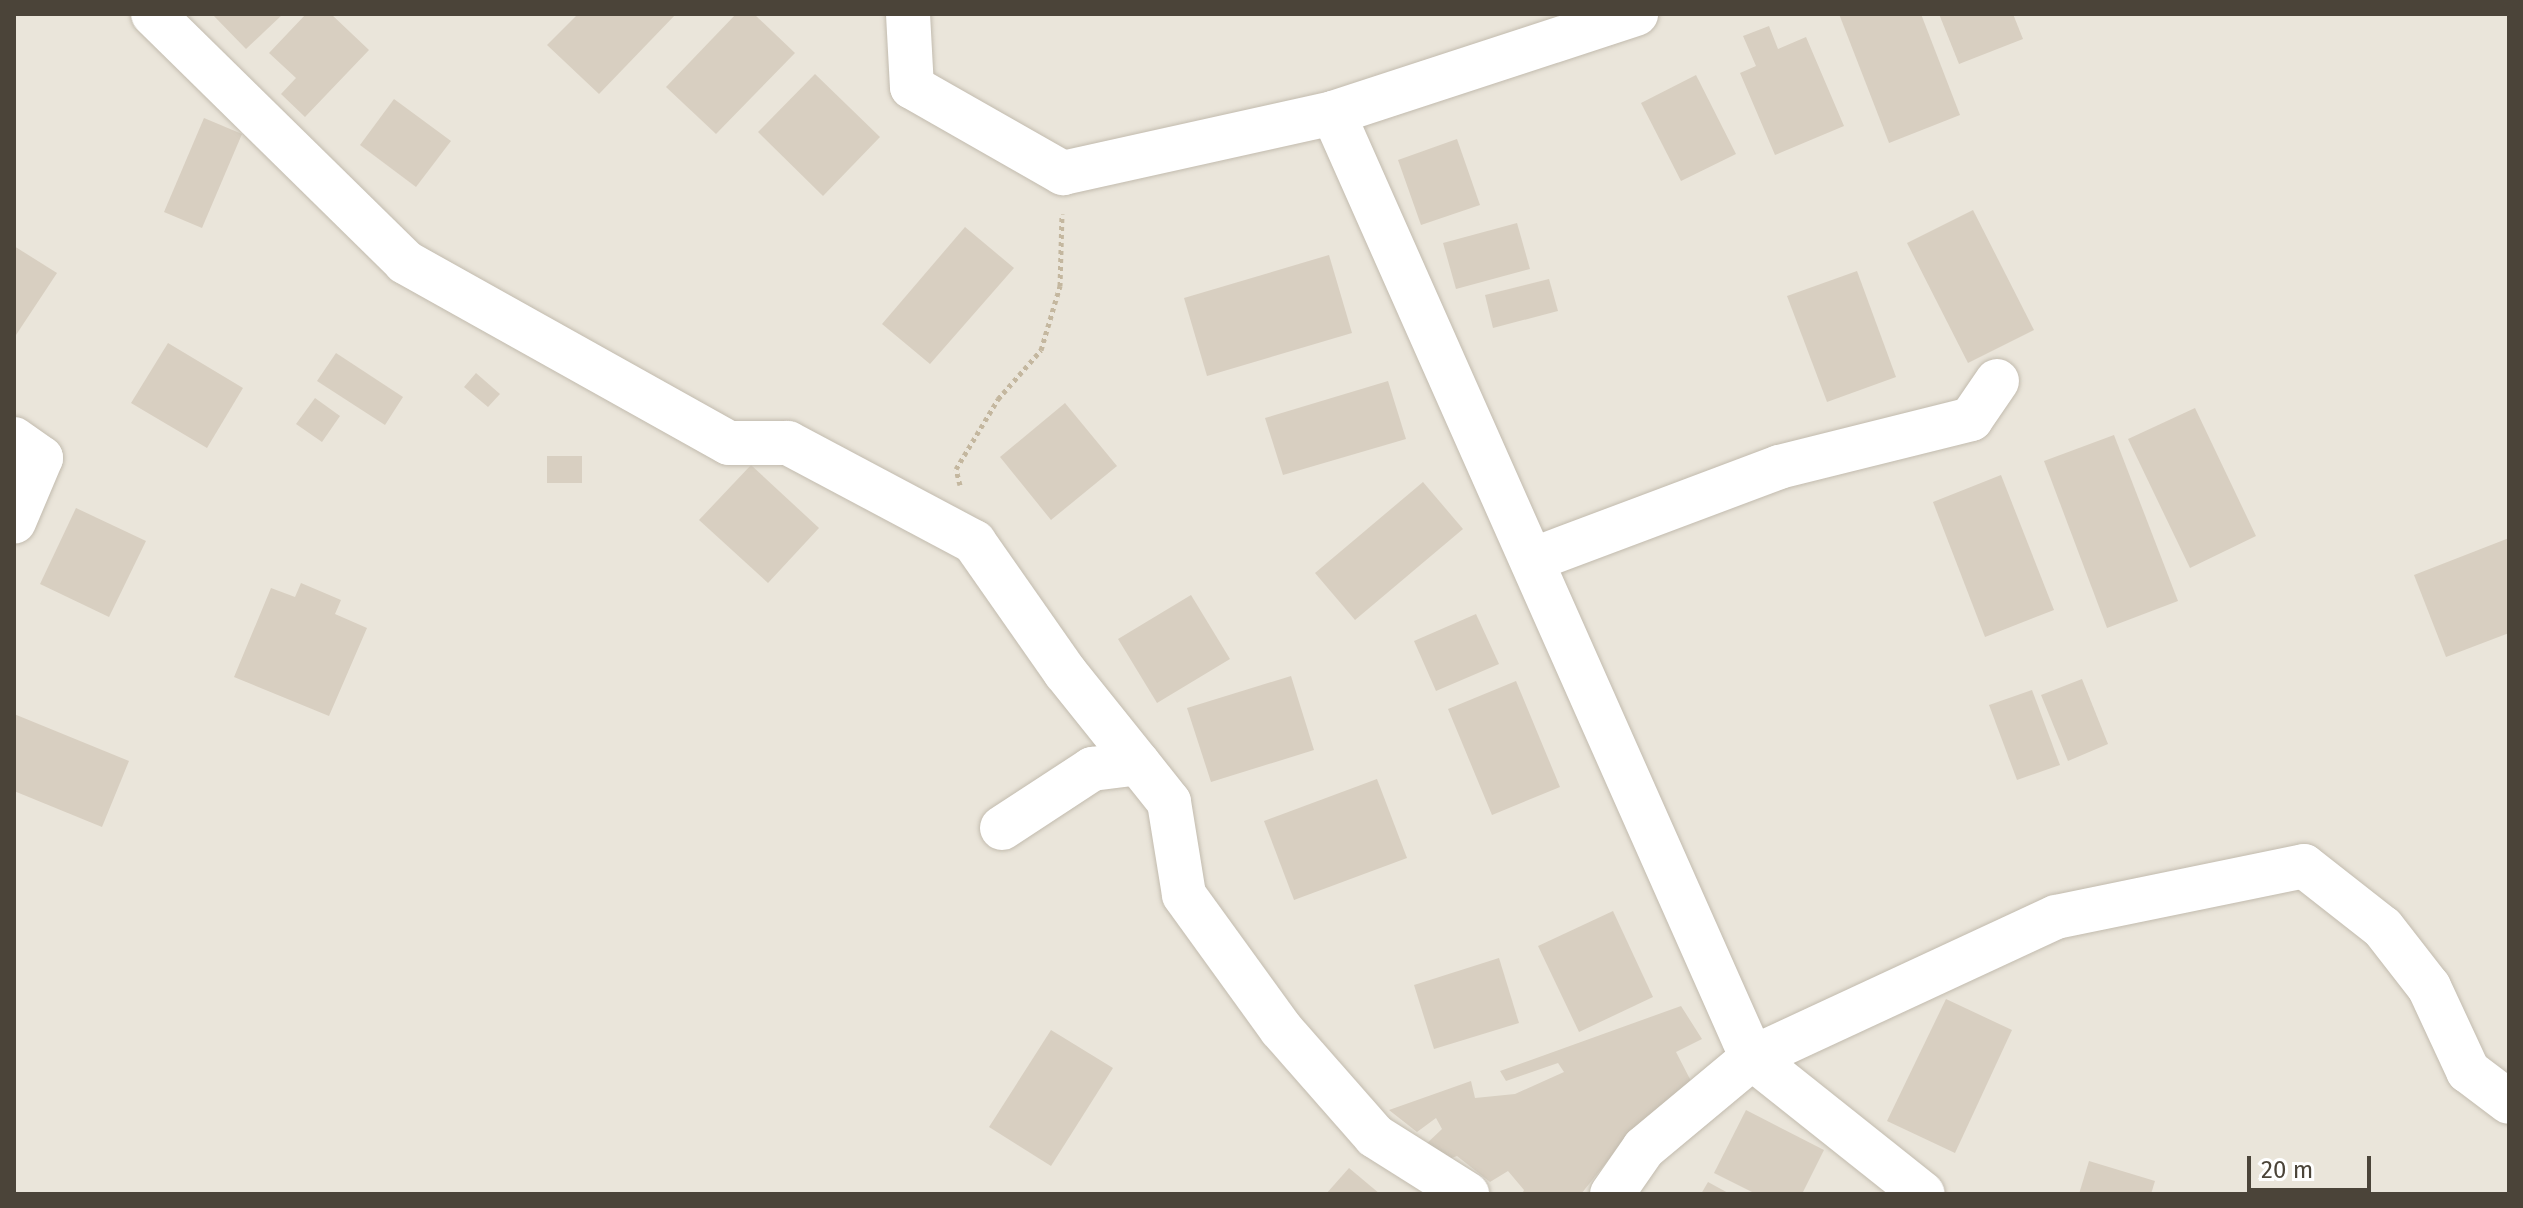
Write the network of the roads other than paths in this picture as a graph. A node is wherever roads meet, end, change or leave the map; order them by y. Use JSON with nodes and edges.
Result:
{"nodes":[{"id":1,"x":153,"y":14,"type":"edge"},
{"id":2,"x":908,"y":14,"type":"edge"},
{"id":3,"x":1636,"y":14,"type":"edge"},
{"id":4,"x":1333,"y":113,"type":"junction"},
{"id":5,"x":1997,"y":381,"type":"dead end"},
{"id":6,"x":14,"y":439,"type":"edge"},
{"id":7,"x":14,"y":522,"type":"edge"},
{"id":8,"x":1532,"y":560,"type":"junction"},
{"id":9,"x":1138,"y":763,"type":"junction"},
{"id":10,"x":1002,"y":828,"type":"dead end"},
{"id":11,"x":1752,"y":1058,"type":"junction"},
{"id":12,"x":2509,"y":1102,"type":"edge"},
{"id":13,"x":1467,"y":1194,"type":"edge"},
{"id":14,"x":1612,"y":1194,"type":"edge"},
{"id":15,"x":1923,"y":1194,"type":"edge"}],
"edges":[{"from":1,"to":9,"type":"street"},
{"from":2,"to":4,"type":"street"},
{"from":3,"to":4,"type":"street"},
{"from":4,"to":8,"type":"street"},
{"from":5,"to":8,"type":"street"},
{"from":6,"to":7,"type":"street"},
{"from":8,"to":11,"type":"street"},
{"from":9,"to":10,"type":"street"},
{"from":9,"to":13,"type":"street"},
{"from":11,"to":12,"type":"street"},
{"from":11,"to":14,"type":"street"},
{"from":11,"to":15,"type":"street"}]}
